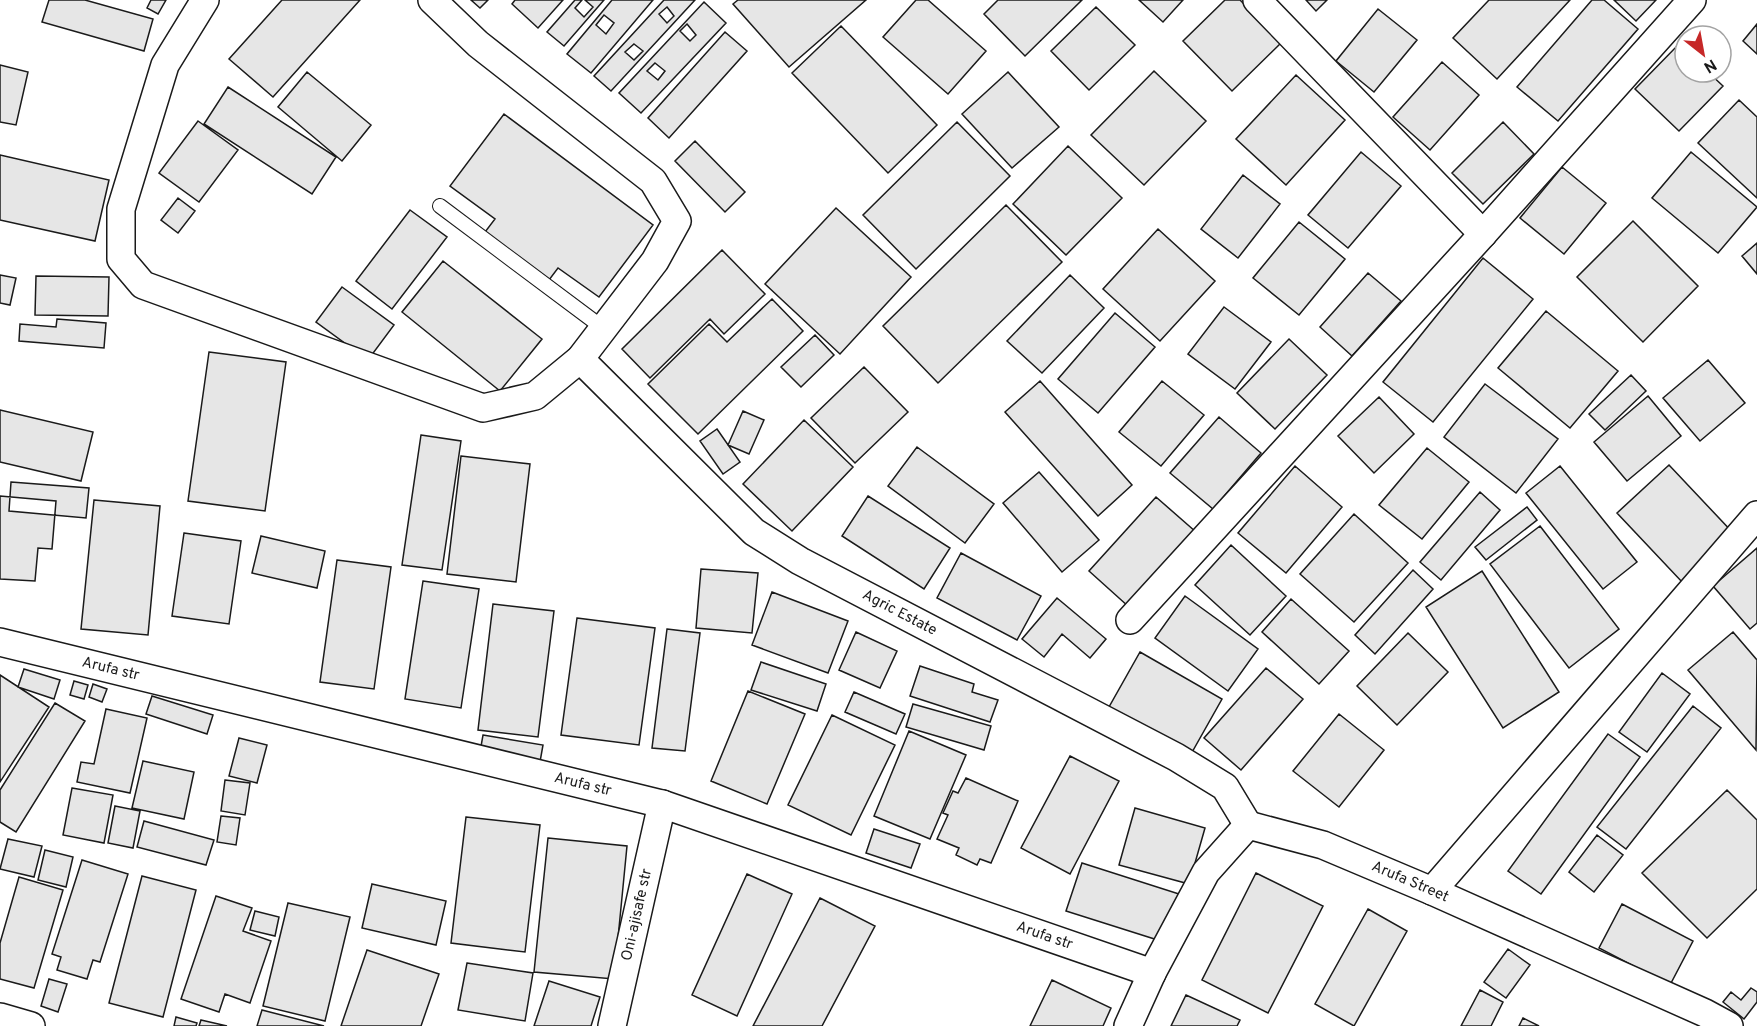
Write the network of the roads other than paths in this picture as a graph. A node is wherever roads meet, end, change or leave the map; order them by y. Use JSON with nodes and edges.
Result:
{"nodes":[{"id":1,"x":205,"y":0,"type":"edge"},
{"id":2,"x":432,"y":0,"type":"edge"},
{"id":3,"x":1257,"y":0,"type":"edge"},
{"id":4,"x":1692,"y":0,"type":"edge"},
{"id":5,"x":440,"y":206,"type":"dead end"},
{"id":6,"x":1483,"y":234,"type":"junction"},
{"id":7,"x":603,"y":328,"type":"junction"},
{"id":8,"x":580,"y":358,"type":"junction"},
{"id":9,"x":1757,"y":515,"type":"edge"},
{"id":10,"x":1130,"y":620,"type":"dead end"},
{"id":11,"x":0,"y":642,"type":"edge"},
{"id":12,"x":662,"y":804,"type":"junction"},
{"id":13,"x":1248,"y":825,"type":"junction"},
{"id":14,"x":1432,"y":891,"type":"junction"},
{"id":15,"x":1152,"y":973,"type":"junction"},
{"id":16,"x":0,"y":1017,"type":"edge"},
{"id":17,"x":31,"y":1026,"type":"edge"},
{"id":18,"x":612,"y":1026,"type":"edge"},
{"id":19,"x":1128,"y":1026,"type":"edge"},
{"id":20,"x":1729,"y":1026,"type":"edge"}],
"edges":[{"from":1,"to":8,"type":"street"},
{"from":2,"to":7,"type":"street"},
{"from":3,"to":6,"type":"street"},
{"from":4,"to":6,"type":"street"},
{"from":5,"to":7,"type":"lane"},
{"from":6,"to":10,"type":"street"},
{"from":7,"to":8,"type":"street"},
{"from":8,"to":13,"type":"street","name":"Agric Estate"},
{"from":9,"to":14,"type":"street"},
{"from":11,"to":12,"type":"street","name":"Arufa str"},
{"from":12,"to":15,"type":"street","name":"Arufa str"},
{"from":12,"to":18,"type":"street","name":"Oni-ajisafe str"},
{"from":13,"to":14,"type":"street","name":"Arufa Street"},
{"from":13,"to":15,"type":"street"},
{"from":14,"to":20,"type":"street","name":"Arufa Street"},
{"from":15,"to":19,"type":"street"},
{"from":16,"to":17,"type":"street"}]}
